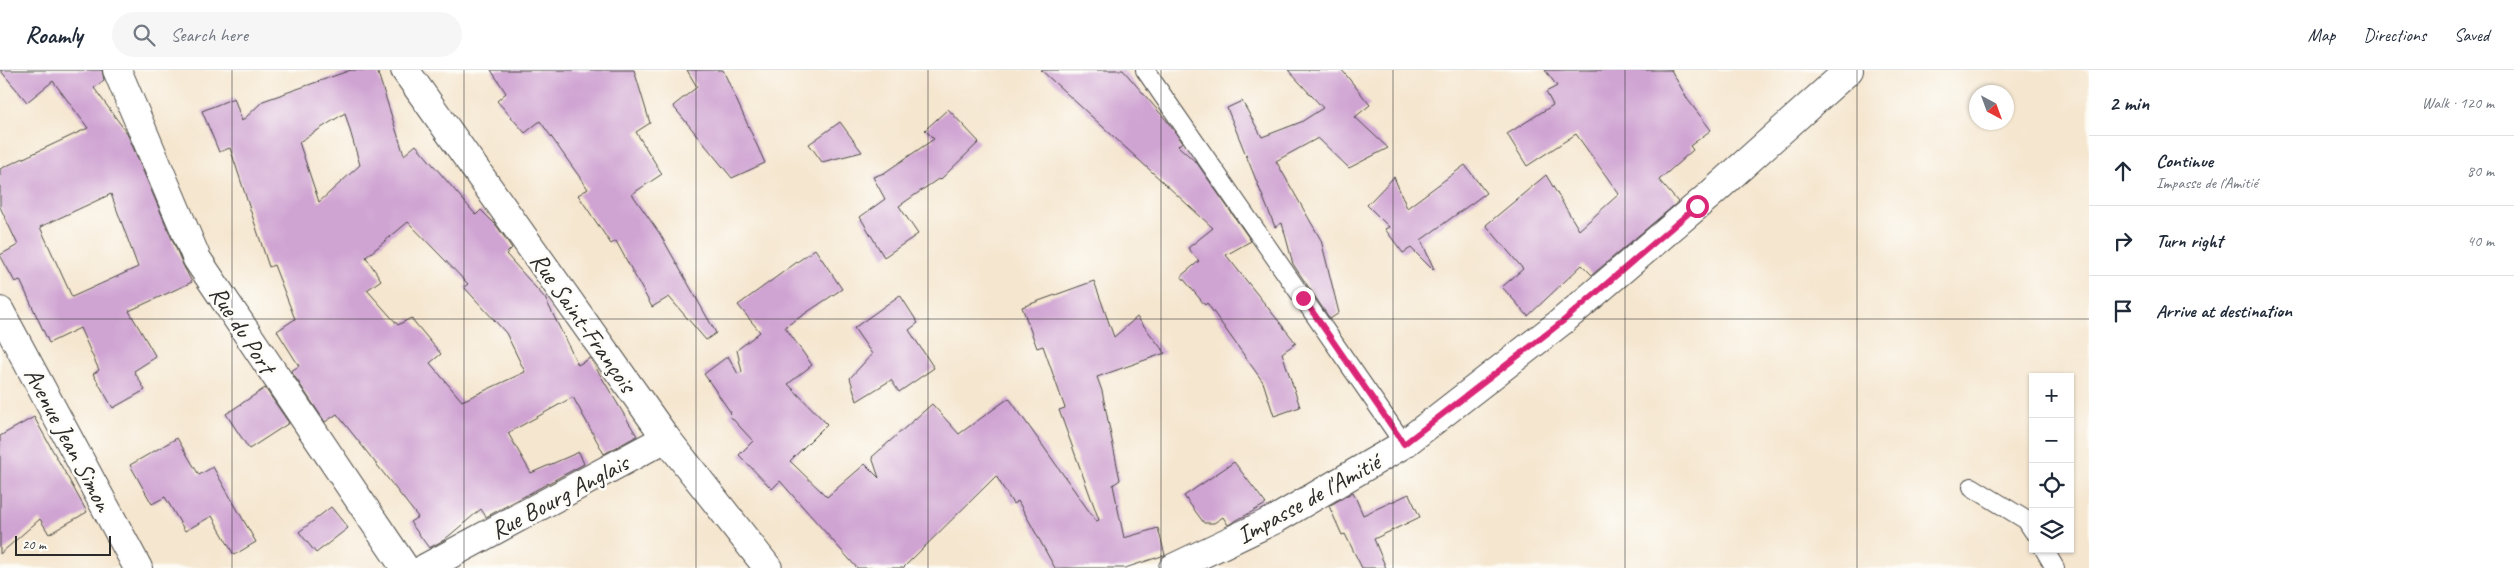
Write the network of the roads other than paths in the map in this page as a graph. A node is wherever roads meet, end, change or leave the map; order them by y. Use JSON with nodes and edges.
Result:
{"nodes":[{"id":1,"x":117,"y":70,"type":"edge"},
{"id":2,"x":406,"y":70,"type":"edge"},
{"id":3,"x":1145,"y":70,"type":"edge"},
{"id":4,"x":1849,"y":70,"type":"edge"},
{"id":5,"x":0,"y":311,"type":"edge"},
{"id":6,"x":666,"y":438,"type":"junction"},
{"id":7,"x":1404,"y":444,"type":"junction"},
{"id":8,"x":1972,"y":486,"type":"dead end"},
{"id":9,"x":2029,"y":525,"type":"edge"},
{"id":10,"x":2046,"y":553,"type":"edge"},
{"id":11,"x":138,"y":568,"type":"edge"},
{"id":12,"x":404,"y":568,"type":"edge"},
{"id":13,"x":425,"y":568,"type":"edge"},
{"id":14,"x":768,"y":568,"type":"edge"},
{"id":15,"x":1173,"y":568,"type":"edge"},
{"id":16,"x":2055,"y":568,"type":"edge"}],
"edges":[{"from":1,"to":12,"type":"street","name":"Rue du Port"},
{"from":2,"to":6,"type":"street","name":"Rue Saint-François"},
{"from":3,"to":7,"type":"lane"},
{"from":4,"to":7,"type":"street","name":"Impasse de l'Amitié"},
{"from":5,"to":11,"type":"street","name":"Avenue Jean Simon"},
{"from":6,"to":13,"type":"street","name":"Rue Bourg Anglais"},
{"from":6,"to":14,"type":"street","name":"Rue Saint-François"},
{"from":7,"to":15,"type":"street","name":"Impasse de l'Amitié"},
{"from":8,"to":9,"type":"lane"},
{"from":10,"to":16,"type":"lane"}]}
